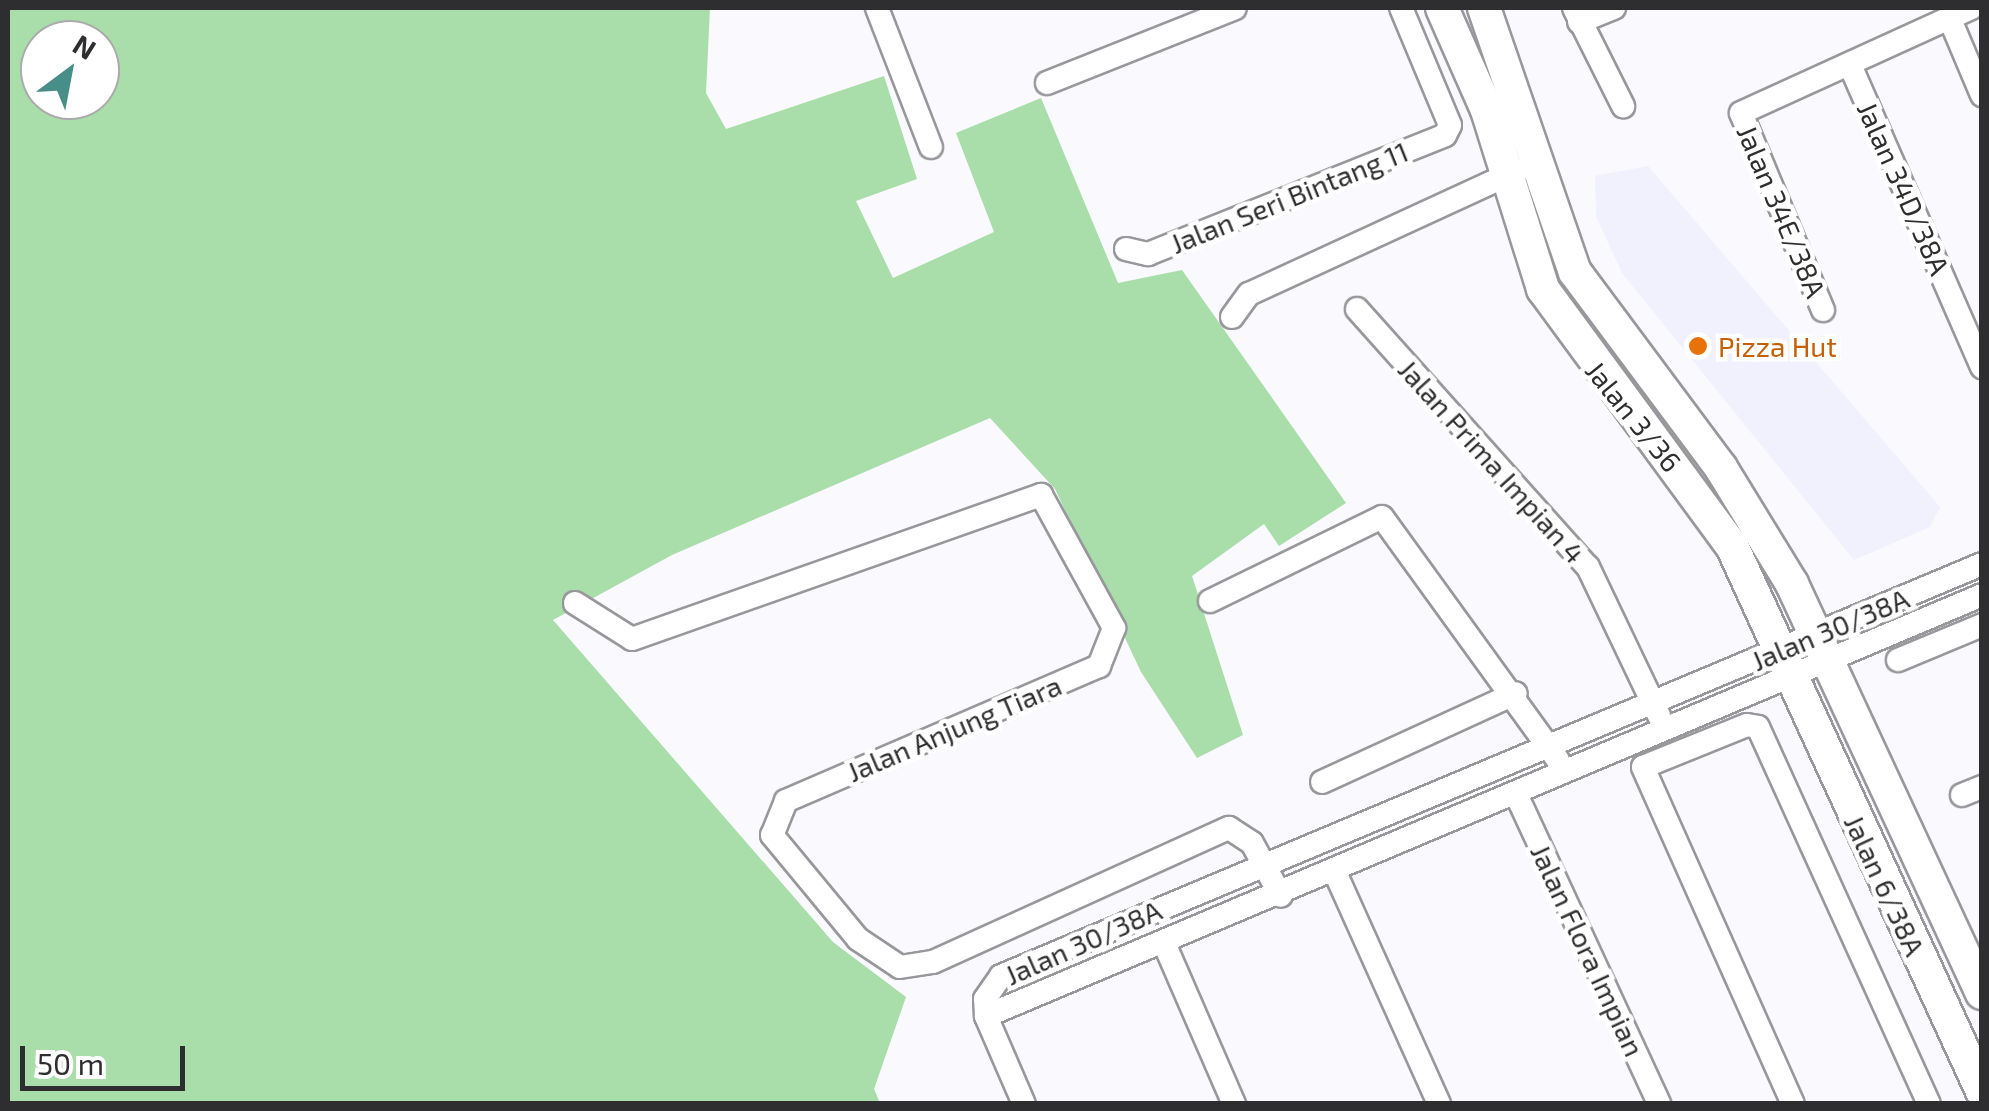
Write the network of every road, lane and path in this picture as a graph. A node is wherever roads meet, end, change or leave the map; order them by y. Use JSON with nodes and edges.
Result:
{"nodes":[{"id":1,"x":877,"y":8,"type":"edge"},
{"id":2,"x":1235,"y":8,"type":"edge"},
{"id":3,"x":1400,"y":8,"type":"edge"},
{"id":4,"x":1442,"y":8,"type":"edge"},
{"id":5,"x":1484,"y":8,"type":"edge"},
{"id":6,"x":1614,"y":8,"type":"edge"},
{"id":7,"x":1960,"y":12,"type":"edge"},
{"id":8,"x":1576,"y":15,"type":"edge"},
{"id":9,"x":1850,"y":65,"type":"junction"},
{"id":10,"x":1048,"y":83,"type":"dead end"},
{"id":11,"x":1982,"y":96,"type":"edge"},
{"id":12,"x":1623,"y":106,"type":"dead end"},
{"id":13,"x":931,"y":147,"type":"dead end"},
{"id":14,"x":1543,"y":162,"type":"junction"},
{"id":15,"x":1508,"y":173,"type":"junction"},
{"id":16,"x":1126,"y":249,"type":"dead end"},
{"id":17,"x":1356,"y":310,"type":"dead end"},
{"id":18,"x":1823,"y":310,"type":"dead end"},
{"id":19,"x":1232,"y":317,"type":"dead end"},
{"id":20,"x":1982,"y":366,"type":"edge"},
{"id":21,"x":1982,"y":564,"type":"edge"},
{"id":22,"x":1982,"y":595,"type":"edge"},
{"id":23,"x":1210,"y":601,"type":"dead end"},
{"id":24,"x":575,"y":603,"type":"dead end"},
{"id":25,"x":1982,"y":625,"type":"edge"},
{"id":26,"x":1821,"y":649,"type":"junction"},
{"id":27,"x":1898,"y":660,"type":"dead end"},
{"id":28,"x":1784,"y":665,"type":"junction"},
{"id":29,"x":1516,"y":692,"type":"junction"},
{"id":30,"x":1654,"y":704,"type":"junction"},
{"id":31,"x":1666,"y":730,"type":"junction"},
{"id":32,"x":1633,"y":744,"type":"junction"},
{"id":33,"x":1553,"y":748,"type":"junction"},
{"id":34,"x":1643,"y":767,"type":"junction"},
{"id":35,"x":1565,"y":773,"type":"junction"},
{"id":36,"x":1322,"y":782,"type":"dead end"},
{"id":37,"x":1517,"y":796,"type":"junction"},
{"id":38,"x":1266,"y":862,"type":"junction"},
{"id":39,"x":1334,"y":870,"type":"junction"},
{"id":40,"x":1281,"y":896,"type":"junction"},
{"id":41,"x":1164,"y":943,"type":"junction"},
{"id":42,"x":1982,"y":993,"type":"edge"},
{"id":43,"x":986,"y":1016,"type":"junction"},
{"id":44,"x":1982,"y":1090,"type":"edge"},
{"id":45,"x":1024,"y":1104,"type":"edge"},
{"id":46,"x":1234,"y":1104,"type":"edge"},
{"id":47,"x":1438,"y":1104,"type":"edge"},
{"id":48,"x":1659,"y":1104,"type":"edge"},
{"id":49,"x":1793,"y":1104,"type":"edge"},
{"id":50,"x":1929,"y":1104,"type":"edge"}],
"edges":[{"from":1,"to":13,"type":"street"},
{"from":2,"to":10,"type":"street"},
{"from":3,"to":16,"type":"street","name":"Jalan Seri Bintang 11"},
{"from":4,"to":15,"type":"street","name":"Jalan 3/36"},
{"from":5,"to":14,"type":"street","name":"Jalan 3/36"},
{"from":6,"to":8,"type":"street"},
{"from":7,"to":9,"type":"street"},
{"from":7,"to":11,"type":"street"},
{"from":8,"to":12,"type":"street"},
{"from":9,"to":18,"type":"street","name":"Jalan 34E/38A"},
{"from":9,"to":20,"type":"street","name":"Jalan 34D/38A"},
{"from":14,"to":15,"type":"street"},
{"from":14,"to":26,"type":"street","name":"Jalan 3/36"},
{"from":15,"to":19,"type":"street"},
{"from":15,"to":28,"type":"street","name":"Jalan 3/36"},
{"from":17,"to":30,"type":"street","name":"Jalan Prima Impian 4"},
{"from":21,"to":26,"type":"street","name":"Jalan 30/38A"},
{"from":22,"to":26,"type":"street","name":"Jalan 30/38A"},
{"from":23,"to":29,"type":"street"},
{"from":24,"to":38,"type":"street","name":"Jalan Anjung Tiara"},
{"from":25,"to":27,"type":"street"},
{"from":26,"to":28,"type":"street","name":"Jalan 30/38A"},
{"from":26,"to":42,"type":"street","name":"Jalan 6/38A"},
{"from":28,"to":30,"type":"street","name":"Jalan 30/38A"},
{"from":28,"to":31,"type":"street","name":"Jalan 30/38A"},
{"from":28,"to":44,"type":"street","name":"Jalan 6/38A"},
{"from":29,"to":33,"type":"street"},
{"from":29,"to":36,"type":"street"},
{"from":30,"to":31,"type":"street","name":"Jalan Prima Impian 4"},
{"from":30,"to":33,"type":"street","name":"Jalan 30/38A"},
{"from":31,"to":32,"type":"street","name":"Jalan 30/38A"},
{"from":32,"to":34,"type":"street"},
{"from":32,"to":35,"type":"street","name":"Jalan 30/38A"},
{"from":33,"to":35,"type":"street"},
{"from":33,"to":38,"type":"street","name":"Jalan 30/38A"},
{"from":34,"to":49,"type":"street"},
{"from":34,"to":50,"type":"street"},
{"from":35,"to":37,"type":"street","name":"Jalan 30/38A"},
{"from":37,"to":39,"type":"street","name":"Jalan 30/38A"},
{"from":37,"to":48,"type":"street","name":"Jalan Flora Impian"},
{"from":38,"to":40,"type":"street","name":"Jalan Anjung Tiara"},
{"from":38,"to":43,"type":"street","name":"Jalan 30/38A"},
{"from":39,"to":40,"type":"street","name":"Jalan 30/38A"},
{"from":39,"to":47,"type":"street"},
{"from":40,"to":41,"type":"street","name":"Jalan 30/38A"},
{"from":41,"to":43,"type":"street","name":"Jalan 30/38A"},
{"from":41,"to":46,"type":"street"},
{"from":43,"to":45,"type":"street"}]}
